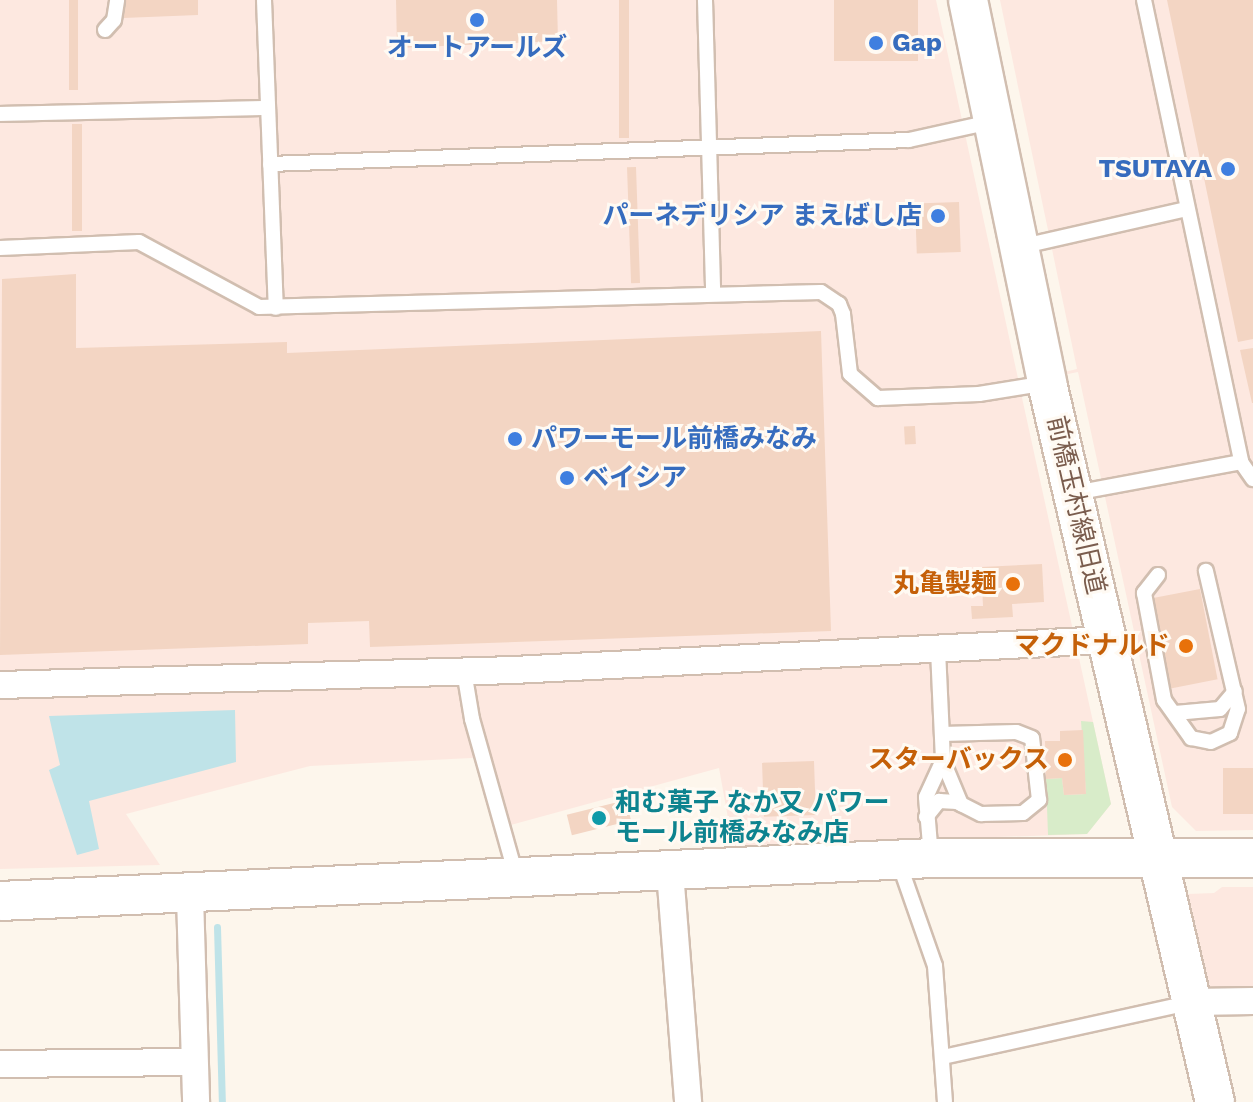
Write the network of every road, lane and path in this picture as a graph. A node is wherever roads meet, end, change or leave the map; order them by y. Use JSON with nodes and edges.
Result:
{"nodes":[{"id":1,"x":117,"y":0,"type":"edge"},
{"id":2,"x":264,"y":0,"type":"edge"},
{"id":3,"x":705,"y":0,"type":"edge"},
{"id":4,"x":968,"y":0,"type":"edge"},
{"id":5,"x":1144,"y":0,"type":"edge"},
{"id":6,"x":105,"y":30,"type":"dead end"},
{"id":7,"x":267,"y":108,"type":"junction"},
{"id":8,"x":0,"y":114,"type":"edge"},
{"id":9,"x":993,"y":122,"type":"junction"},
{"id":10,"x":709,"y":150,"type":"junction"},
{"id":11,"x":270,"y":164,"type":"junction"},
{"id":12,"x":1186,"y":209,"type":"junction"},
{"id":13,"x":1019,"y":247,"type":"junction"},
{"id":14,"x":0,"y":248,"type":"edge"},
{"id":15,"x":713,"y":294,"type":"junction"},
{"id":16,"x":276,"y":308,"type":"junction"},
{"id":17,"x":1047,"y":383,"type":"junction"},
{"id":18,"x":1241,"y":462,"type":"junction"},
{"id":19,"x":1253,"y":479,"type":"edge"},
{"id":20,"x":1074,"y":493,"type":"junction"},
{"id":21,"x":1206,"y":571,"type":"dead end"},
{"id":22,"x":1158,"y":575,"type":"dead end"},
{"id":23,"x":1107,"y":640,"type":"junction"},
{"id":24,"x":938,"y":650,"type":"junction"},
{"id":25,"x":464,"y":671,"type":"junction"},
{"id":26,"x":0,"y":685,"type":"edge"},
{"id":27,"x":1235,"y":691,"type":"junction"},
{"id":28,"x":1175,"y":713,"type":"junction"},
{"id":29,"x":942,"y":734,"type":"junction"},
{"id":30,"x":943,"y":760,"type":"junction"},
{"id":31,"x":961,"y":804,"type":"junction"},
{"id":32,"x":926,"y":817,"type":"junction"},
{"id":33,"x":914,"y":858,"type":"junction"},
{"id":34,"x":1156,"y":858,"type":"junction"},
{"id":35,"x":1253,"y":858,"type":"edge"},
{"id":36,"x":670,"y":872,"type":"junction"},
{"id":37,"x":516,"y":880,"type":"junction"},
{"id":38,"x":190,"y":896,"type":"junction"},
{"id":39,"x":0,"y":901,"type":"edge"},
{"id":40,"x":1253,"y":1001,"type":"edge"},
{"id":41,"x":1193,"y":1002,"type":"junction"},
{"id":42,"x":943,"y":1057,"type":"junction"},
{"id":43,"x":194,"y":1062,"type":"junction"},
{"id":44,"x":0,"y":1064,"type":"edge"},
{"id":45,"x":196,"y":1102,"type":"edge"},
{"id":46,"x":688,"y":1102,"type":"edge"},
{"id":47,"x":945,"y":1102,"type":"edge"},
{"id":48,"x":1215,"y":1102,"type":"edge"}],
"edges":[{"from":1,"to":6,"type":"lane"},
{"from":2,"to":7,"type":"lane"},
{"from":3,"to":10,"type":"lane"},
{"from":4,"to":9,"type":"street","name":"前橋玉村線旧道"},
{"from":5,"to":12,"type":"lane"},
{"from":7,"to":8,"type":"lane"},
{"from":7,"to":11,"type":"lane"},
{"from":9,"to":10,"type":"lane"},
{"from":9,"to":13,"type":"street","name":"前橋玉村線旧道"},
{"from":10,"to":11,"type":"lane"},
{"from":10,"to":15,"type":"lane"},
{"from":11,"to":16,"type":"lane"},
{"from":12,"to":13,"type":"lane"},
{"from":12,"to":18,"type":"lane"},
{"from":13,"to":17,"type":"street","name":"前橋玉村線旧道"},
{"from":14,"to":16,"type":"lane"},
{"from":15,"to":16,"type":"lane"},
{"from":15,"to":17,"type":"lane"},
{"from":17,"to":20,"type":"street","name":"前橋玉村線旧道"},
{"from":18,"to":19,"type":"lane"},
{"from":18,"to":20,"type":"lane"},
{"from":20,"to":23,"type":"street","name":"前橋玉村線旧道"},
{"from":21,"to":27,"type":"lane"},
{"from":22,"to":28,"type":"lane"},
{"from":23,"to":24,"type":"street"},
{"from":23,"to":34,"type":"street","name":"前橋玉村線旧道"},
{"from":24,"to":25,"type":"street"},
{"from":24,"to":29,"type":"lane"},
{"from":25,"to":26,"type":"street"},
{"from":25,"to":37,"type":"lane"},
{"from":27,"to":28,"type":"lane"},
{"from":27,"to":28,"type":"lane"},
{"from":29,"to":30,"type":"lane"},
{"from":29,"to":31,"type":"lane"},
{"from":30,"to":31,"type":"lane"},
{"from":30,"to":32,"type":"lane"},
{"from":31,"to":32,"type":"lane"},
{"from":32,"to":33,"type":"lane"},
{"from":33,"to":34,"type":"street"},
{"from":33,"to":36,"type":"street"},
{"from":33,"to":42,"type":"lane"},
{"from":34,"to":35,"type":"street"},
{"from":34,"to":41,"type":"street","name":"前橋玉村線旧道"},
{"from":36,"to":37,"type":"street"},
{"from":36,"to":46,"type":"street"},
{"from":37,"to":38,"type":"street"},
{"from":38,"to":39,"type":"street"},
{"from":38,"to":43,"type":"street"},
{"from":40,"to":41,"type":"street"},
{"from":41,"to":42,"type":"lane"},
{"from":41,"to":48,"type":"street","name":"前橋玉村線旧道"},
{"from":42,"to":47,"type":"lane"},
{"from":43,"to":44,"type":"street"},
{"from":43,"to":45,"type":"street"}]}
